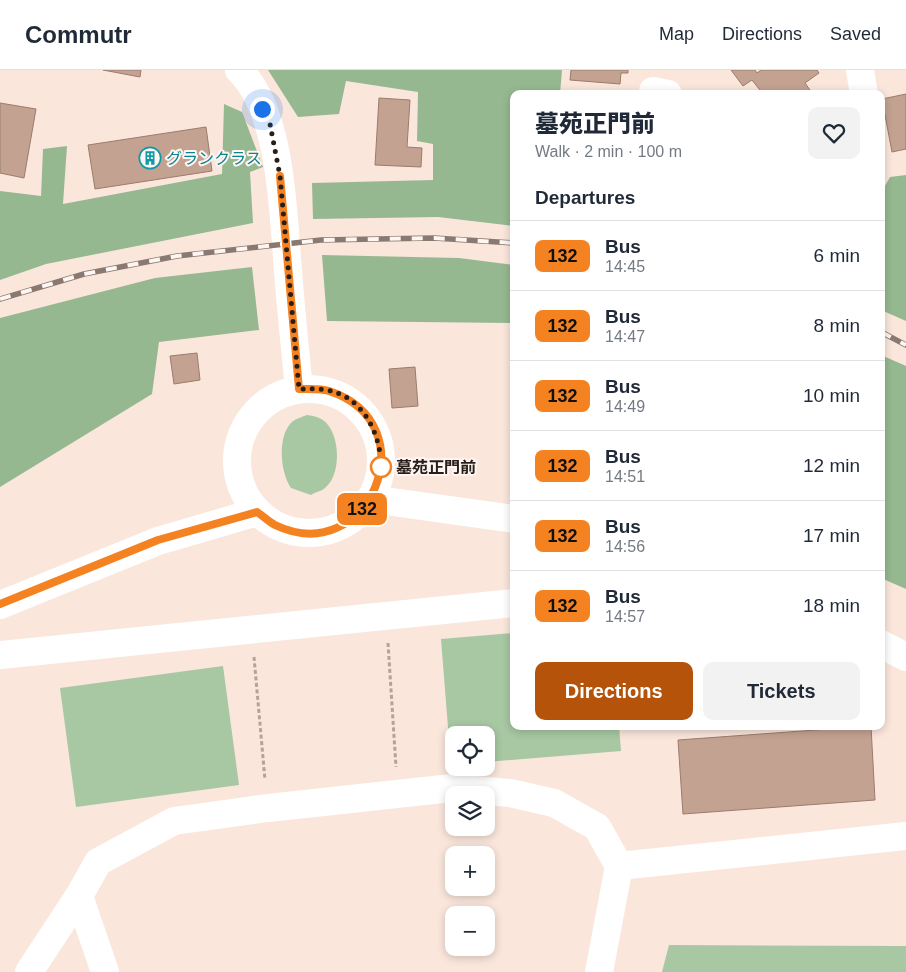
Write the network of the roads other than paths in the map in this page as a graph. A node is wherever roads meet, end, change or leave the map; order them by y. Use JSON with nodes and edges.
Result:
{"nodes":[{"id":1,"x":239,"y":70,"type":"edge"},
{"id":2,"x":860,"y":70,"type":"edge"},
{"id":3,"x":863,"y":90,"type":"edge"},
{"id":4,"x":299,"y":389,"type":"junction"},
{"id":5,"x":371,"y":499,"type":"junction"},
{"id":6,"x":257,"y":512,"type":"junction"},
{"id":7,"x":510,"y":518,"type":"edge"},
{"id":8,"x":510,"y":603,"type":"edge"},
{"id":9,"x":0,"y":604,"type":"edge"},
{"id":10,"x":885,"y":646,"type":"edge"},
{"id":11,"x":0,"y":655,"type":"edge"},
{"id":12,"x":906,"y":657,"type":"edge"},
{"id":13,"x":906,"y":836,"type":"edge"},
{"id":14,"x":619,"y":866,"type":"junction"},
{"id":15,"x":78,"y":896,"type":"junction"},
{"id":16,"x":29,"y":972,"type":"edge"},
{"id":17,"x":105,"y":972,"type":"edge"},
{"id":18,"x":599,"y":972,"type":"edge"}],
"edges":[{"from":1,"to":4,"type":"street"},
{"from":2,"to":3,"type":"street"},
{"from":4,"to":5,"type":"street"},
{"from":4,"to":6,"type":"street"},
{"from":5,"to":6,"type":"street"},
{"from":5,"to":7,"type":"street"},
{"from":6,"to":9,"type":"street"},
{"from":8,"to":11,"type":"street"},
{"from":10,"to":12,"type":"street"},
{"from":13,"to":14,"type":"street"},
{"from":14,"to":15,"type":"street"},
{"from":14,"to":18,"type":"street"},
{"from":15,"to":16,"type":"street"},
{"from":15,"to":17,"type":"street"}]}
